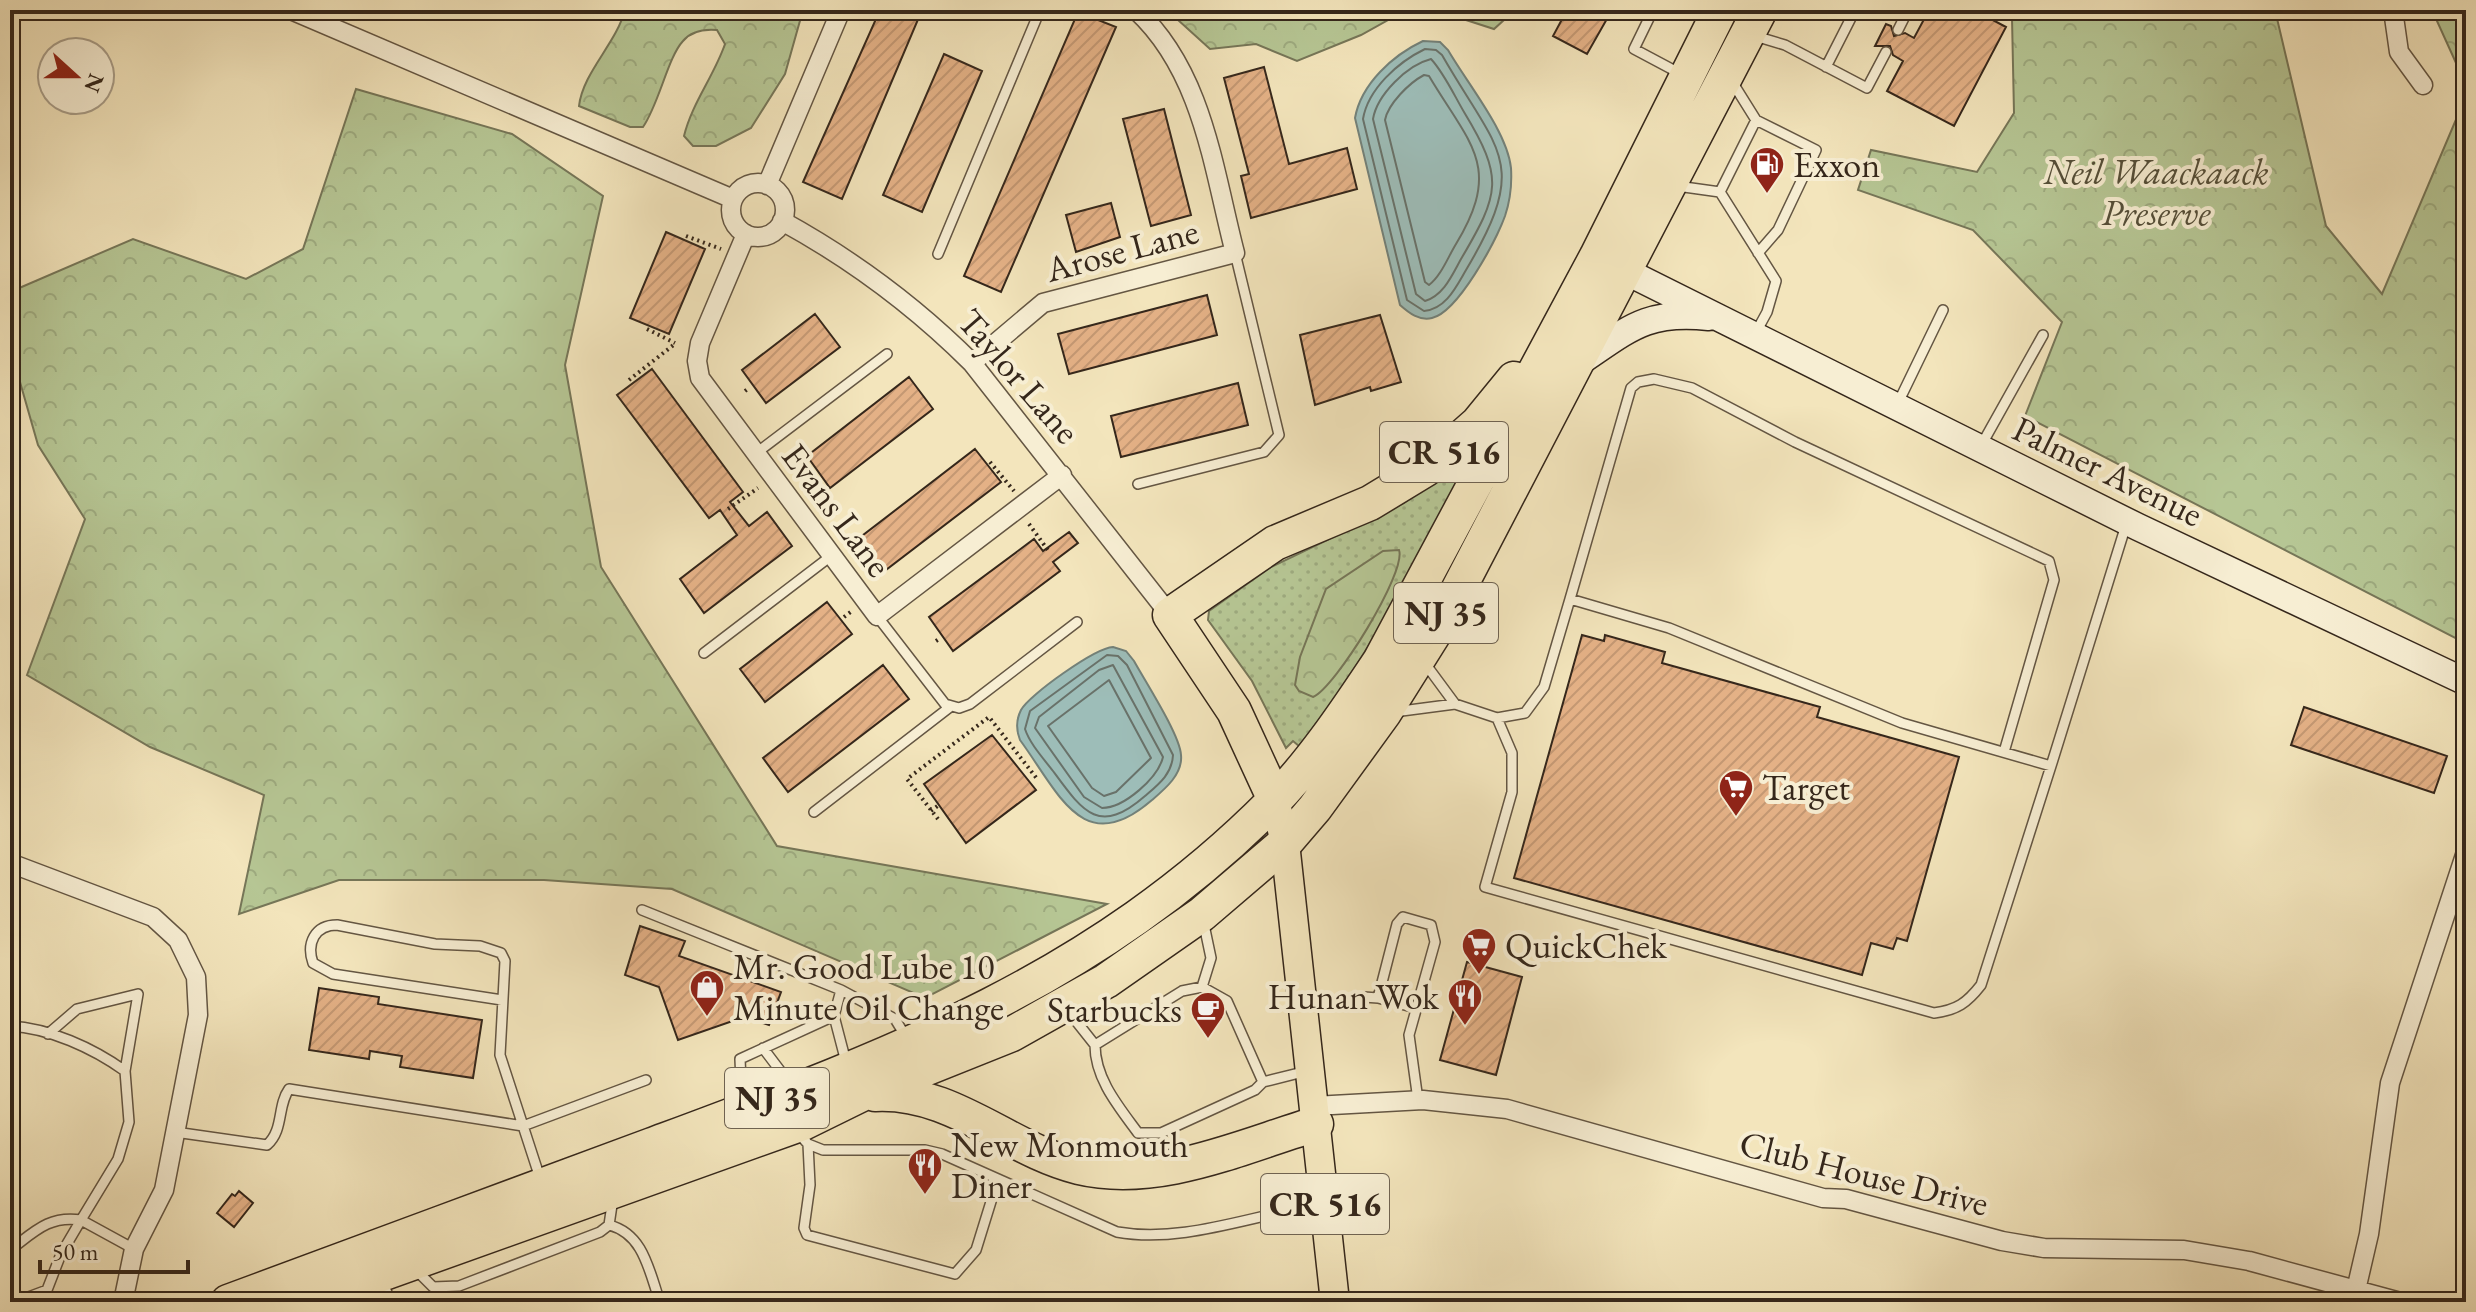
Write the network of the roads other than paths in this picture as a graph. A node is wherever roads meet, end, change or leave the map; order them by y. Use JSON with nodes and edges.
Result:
{"nodes":[{"id":1,"x":291,"y":10,"type":"edge"},
{"id":2,"x":841,"y":10,"type":"edge"},
{"id":3,"x":1040,"y":10,"type":"edge"},
{"id":4,"x":1136,"y":10,"type":"edge"},
{"id":5,"x":1653,"y":10,"type":"edge"},
{"id":6,"x":1720,"y":10,"type":"edge"},
{"id":7,"x":1855,"y":10,"type":"edge"},
{"id":8,"x":1908,"y":10,"type":"edge"},
{"id":9,"x":2393,"y":10,"type":"edge"},
{"id":10,"x":1754,"y":22,"type":"edge"},
{"id":11,"x":1898,"y":30,"type":"dead end"},
{"id":12,"x":1886,"y":52,"type":"dead end"},
{"id":13,"x":1826,"y":67,"type":"junction"},
{"id":14,"x":1727,"y":73,"type":"junction"},
{"id":15,"x":1685,"y":77,"type":"junction"},
{"id":16,"x":2423,"y":85,"type":"dead end"},
{"id":17,"x":1756,"y":120,"type":"junction"},
{"id":18,"x":767,"y":185,"type":"junction"},
{"id":19,"x":1670,"y":185,"type":"junction"},
{"id":20,"x":1720,"y":192,"type":"junction"},
{"id":21,"x":733,"y":199,"type":"junction"},
{"id":22,"x":782,"y":221,"type":"junction"},
{"id":23,"x":746,"y":234,"type":"junction"},
{"id":24,"x":1235,"y":253,"type":"junction"},
{"id":25,"x":1758,"y":253,"type":"junction"},
{"id":26,"x":938,"y":254,"type":"dead end"},
{"id":27,"x":1611,"y":264,"type":"junction"},
{"id":28,"x":1943,"y":310,"type":"dead end"},
{"id":29,"x":1721,"y":318,"type":"junction"},
{"id":30,"x":1560,"y":323,"type":"junction"},
{"id":31,"x":1755,"y":334,"type":"junction"},
{"id":32,"x":2043,"y":335,"type":"dead end"},
{"id":33,"x":887,"y":354,"type":"dead end"},
{"id":34,"x":972,"y":363,"type":"junction"},
{"id":35,"x":1578,"y":363,"type":"junction"},
{"id":36,"x":1897,"y":405,"type":"junction"},
{"id":37,"x":1980,"y":447,"type":"junction"},
{"id":38,"x":755,"y":454,"type":"junction"},
{"id":39,"x":1062,"y":475,"type":"junction"},
{"id":40,"x":1138,"y":484,"type":"dead end"},
{"id":41,"x":2127,"y":522,"type":"junction"},
{"id":42,"x":831,"y":556,"type":"junction"},
{"id":43,"x":1570,"y":599,"type":"junction"},
{"id":44,"x":1170,"y":615,"type":"junction"},
{"id":45,"x":877,"y":616,"type":"junction"},
{"id":46,"x":1077,"y":622,"type":"dead end"},
{"id":47,"x":704,"y":653,"type":"dead end"},
{"id":48,"x":1420,"y":656,"type":"junction"},
{"id":49,"x":2466,"y":682,"type":"edge"},
{"id":50,"x":1455,"y":704,"type":"junction"},
{"id":51,"x":950,"y":707,"type":"junction"},
{"id":52,"x":1384,"y":713,"type":"junction"},
{"id":53,"x":1497,"y":718,"type":"junction"},
{"id":54,"x":2004,"y":752,"type":"junction"},
{"id":55,"x":2051,"y":766,"type":"junction"},
{"id":56,"x":1275,"y":800,"type":"junction"},
{"id":57,"x":814,"y":812,"type":"dead end"},
{"id":58,"x":1285,"y":843,"type":"junction"},
{"id":59,"x":2466,"y":852,"type":"edge"},
{"id":60,"x":10,"y":863,"type":"edge"},
{"id":61,"x":642,"y":910,"type":"dead end"},
{"id":62,"x":1202,"y":914,"type":"junction"},
{"id":63,"x":1202,"y":987,"type":"junction"},
{"id":64,"x":841,"y":990,"type":"junction"},
{"id":65,"x":1378,"y":998,"type":"junction"},
{"id":66,"x":502,"y":1000,"type":"junction"},
{"id":67,"x":1063,"y":1005,"type":"junction"},
{"id":68,"x":1304,"y":1006,"type":"junction"},
{"id":69,"x":1416,"y":1008,"type":"junction"},
{"id":70,"x":834,"y":1016,"type":"junction"},
{"id":71,"x":10,"y":1026,"type":"edge"},
{"id":72,"x":48,"y":1034,"type":"junction"},
{"id":73,"x":909,"y":1044,"type":"junction"},
{"id":74,"x":1095,"y":1045,"type":"junction"},
{"id":75,"x":763,"y":1048,"type":"junction"},
{"id":76,"x":1311,"y":1070,"type":"junction"},
{"id":77,"x":125,"y":1071,"type":"junction"},
{"id":78,"x":646,"y":1080,"type":"dead end"},
{"id":79,"x":855,"y":1082,"type":"junction"},
{"id":80,"x":1263,"y":1082,"type":"junction"},
{"id":81,"x":795,"y":1092,"type":"junction"},
{"id":82,"x":1418,"y":1100,"type":"junction"},
{"id":83,"x":743,"y":1111,"type":"junction"},
{"id":84,"x":1315,"y":1115,"type":"junction"},
{"id":85,"x":523,"y":1126,"type":"junction"},
{"id":86,"x":175,"y":1132,"type":"junction"},
{"id":87,"x":801,"y":1135,"type":"junction"},
{"id":88,"x":998,"y":1179,"type":"junction"},
{"id":89,"x":543,"y":1185,"type":"junction"},
{"id":90,"x":614,"y":1191,"type":"junction"},
{"id":91,"x":1325,"y":1204,"type":"junction"},
{"id":92,"x":81,"y":1220,"type":"junction"},
{"id":93,"x":609,"y":1225,"type":"junction"},
{"id":94,"x":134,"y":1249,"type":"junction"},
{"id":95,"x":10,"y":1250,"type":"edge"},
{"id":96,"x":393,"y":1280,"type":"edge"},
{"id":97,"x":2356,"y":1290,"type":"junction"},
{"id":98,"x":1335,"y":1299,"type":"edge"},
{"id":99,"x":15,"y":1302,"type":"edge"},
{"id":100,"x":123,"y":1302,"type":"edge"},
{"id":101,"x":228,"y":1302,"type":"edge"},
{"id":102,"x":303,"y":1302,"type":"edge"},
{"id":103,"x":660,"y":1302,"type":"edge"},
{"id":104,"x":1279,"y":1302,"type":"edge"},
{"id":105,"x":2400,"y":1302,"type":"edge"}],
"edges":[{"from":1,"to":21,"type":"street"},
{"from":2,"to":18,"type":"street"},
{"from":3,"to":26,"type":"lane"},
{"from":4,"to":24,"type":"street","name":"Arose Lane"},
{"from":5,"to":15,"type":"lane"},
{"from":6,"to":15,"type":"highway","number":"NJ 35"},
{"from":7,"to":13,"type":"lane"},
{"from":8,"to":11,"type":"lane"},
{"from":9,"to":16,"type":"street"},
{"from":10,"to":13,"type":"lane"},
{"from":10,"to":14,"type":"highway","number":"NJ 35"},
{"from":12,"to":13,"type":"lane"},
{"from":14,"to":17,"type":"lane"},
{"from":14,"to":19,"type":"highway","number":"NJ 35"},
{"from":15,"to":27,"type":"highway","number":"NJ 35"},
{"from":17,"to":20,"type":"lane"},
{"from":17,"to":25,"type":"lane"},
{"from":18,"to":21,"type":"street"},
{"from":18,"to":22,"type":"street"},
{"from":19,"to":20,"type":"lane"},
{"from":19,"to":27,"type":"highway","number":"NJ 35"},
{"from":20,"to":25,"type":"lane"},
{"from":21,"to":23,"type":"street"},
{"from":22,"to":23,"type":"street"},
{"from":22,"to":34,"type":"street","name":"Taylor Lane"},
{"from":23,"to":38,"type":"street","name":"Evans Lane"},
{"from":24,"to":34,"type":"street","name":"Arose Lane"},
{"from":24,"to":40,"type":"lane"},
{"from":25,"to":31,"type":"lane"},
{"from":27,"to":29,"type":"street","name":"Palmer Avenue"},
{"from":27,"to":30,"type":"highway","number":"NJ 35"},
{"from":27,"to":35,"type":"highway","number":"NJ 35"},
{"from":28,"to":36,"type":"lane"},
{"from":29,"to":31,"type":"street","name":"Palmer Avenue"},
{"from":29,"to":35,"type":"street","name":"Palmer Avenue"},
{"from":30,"to":44,"type":"highway","number":"CR 516"},
{"from":30,"to":56,"type":"highway","number":"NJ 35"},
{"from":31,"to":36,"type":"street","name":"Palmer Avenue"},
{"from":32,"to":37,"type":"lane"},
{"from":33,"to":38,"type":"lane"},
{"from":34,"to":39,"type":"street","name":"Taylor Lane"},
{"from":35,"to":48,"type":"highway","number":"NJ 35"},
{"from":36,"to":37,"type":"street","name":"Palmer Avenue"},
{"from":37,"to":41,"type":"street","name":"Palmer Avenue"},
{"from":38,"to":42,"type":"street","name":"Evans Lane"},
{"from":39,"to":44,"type":"street","name":"Taylor Lane"},
{"from":39,"to":45,"type":"street","name":"Evans Lane"},
{"from":41,"to":49,"type":"street","name":"Palmer Avenue"},
{"from":41,"to":55,"type":"lane"},
{"from":42,"to":45,"type":"street","name":"Evans Lane"},
{"from":42,"to":47,"type":"lane"},
{"from":43,"to":53,"type":"lane"},
{"from":43,"to":54,"type":"lane"},
{"from":43,"to":54,"type":"lane"},
{"from":44,"to":56,"type":"highway","number":"CR 516"},
{"from":45,"to":51,"type":"lane"},
{"from":46,"to":51,"type":"lane"},
{"from":48,"to":50,"type":"lane"},
{"from":48,"to":52,"type":"highway","number":"NJ 35"},
{"from":50,"to":52,"type":"lane"},
{"from":50,"to":53,"type":"lane"},
{"from":51,"to":57,"type":"lane"},
{"from":52,"to":58,"type":"highway","number":"NJ 35"},
{"from":53,"to":55,"type":"lane"},
{"from":54,"to":55,"type":"lane"},
{"from":56,"to":58,"type":"main road","number":"CR 516"},
{"from":56,"to":73,"type":"highway","number":"NJ 35"},
{"from":58,"to":62,"type":"highway","number":"NJ 35"},
{"from":58,"to":68,"type":"main road","number":"CR 516"},
{"from":59,"to":97,"type":"street"},
{"from":60,"to":86,"type":"street"},
{"from":61,"to":64,"type":"lane"},
{"from":62,"to":63,"type":"lane"},
{"from":62,"to":67,"type":"highway","number":"NJ 35"},
{"from":63,"to":74,"type":"lane"},
{"from":63,"to":80,"type":"lane"},
{"from":64,"to":70,"type":"lane"},
{"from":64,"to":73,"type":"lane"},
{"from":65,"to":68,"type":"lane"},
{"from":65,"to":69,"type":"lane"},
{"from":65,"to":69,"type":"lane"},
{"from":66,"to":66,"type":"lane"},
{"from":66,"to":85,"type":"lane"},
{"from":67,"to":74,"type":"lane"},
{"from":67,"to":79,"type":"highway","number":"NJ 35"},
{"from":68,"to":76,"type":"main road","number":"CR 516"},
{"from":69,"to":82,"type":"lane"},
{"from":70,"to":75,"type":"lane"},
{"from":70,"to":79,"type":"lane"},
{"from":71,"to":72,"type":"lane"},
{"from":72,"to":77,"type":"lane"},
{"from":72,"to":77,"type":"lane"},
{"from":73,"to":79,"type":"highway","number":"NJ 35"},
{"from":74,"to":80,"type":"lane"},
{"from":75,"to":81,"type":"lane"},
{"from":75,"to":83,"type":"lane"},
{"from":76,"to":80,"type":"lane"},
{"from":76,"to":84,"type":"main road","number":"CR 516"},
{"from":77,"to":92,"type":"lane"},
{"from":78,"to":85,"type":"lane"},
{"from":79,"to":81,"type":"highway","number":"NJ 35"},
{"from":79,"to":84,"type":"highway"},
{"from":79,"to":87,"type":"highway","number":"NJ 35"},
{"from":81,"to":83,"type":"highway","number":"NJ 35"},
{"from":82,"to":84,"type":"street","name":"Club House Drive"},
{"from":82,"to":97,"type":"street","name":"Club House Drive"},
{"from":83,"to":89,"type":"highway","number":"NJ 35"},
{"from":84,"to":91,"type":"main road","number":"CR 516"},
{"from":85,"to":86,"type":"lane"},
{"from":85,"to":89,"type":"lane"},
{"from":86,"to":94,"type":"street"},
{"from":87,"to":88,"type":"lane"},
{"from":87,"to":88,"type":"lane"},
{"from":87,"to":90,"type":"highway","number":"NJ 35"},
{"from":88,"to":91,"type":"lane"},
{"from":89,"to":101,"type":"highway","number":"NJ 35"},
{"from":90,"to":93,"type":"lane"},
{"from":90,"to":96,"type":"highway","number":"NJ 35"},
{"from":91,"to":98,"type":"main road","number":"CR 516"},
{"from":92,"to":94,"type":"lane"},
{"from":92,"to":95,"type":"lane"},
{"from":92,"to":99,"type":"lane"},
{"from":93,"to":96,"type":"lane"},
{"from":93,"to":103,"type":"lane"},
{"from":94,"to":100,"type":"street"},
{"from":96,"to":102,"type":"highway","number":"NJ 35"},
{"from":97,"to":105,"type":"street","name":"Club House Drive"},
{"from":98,"to":104,"type":"lane"}]}
